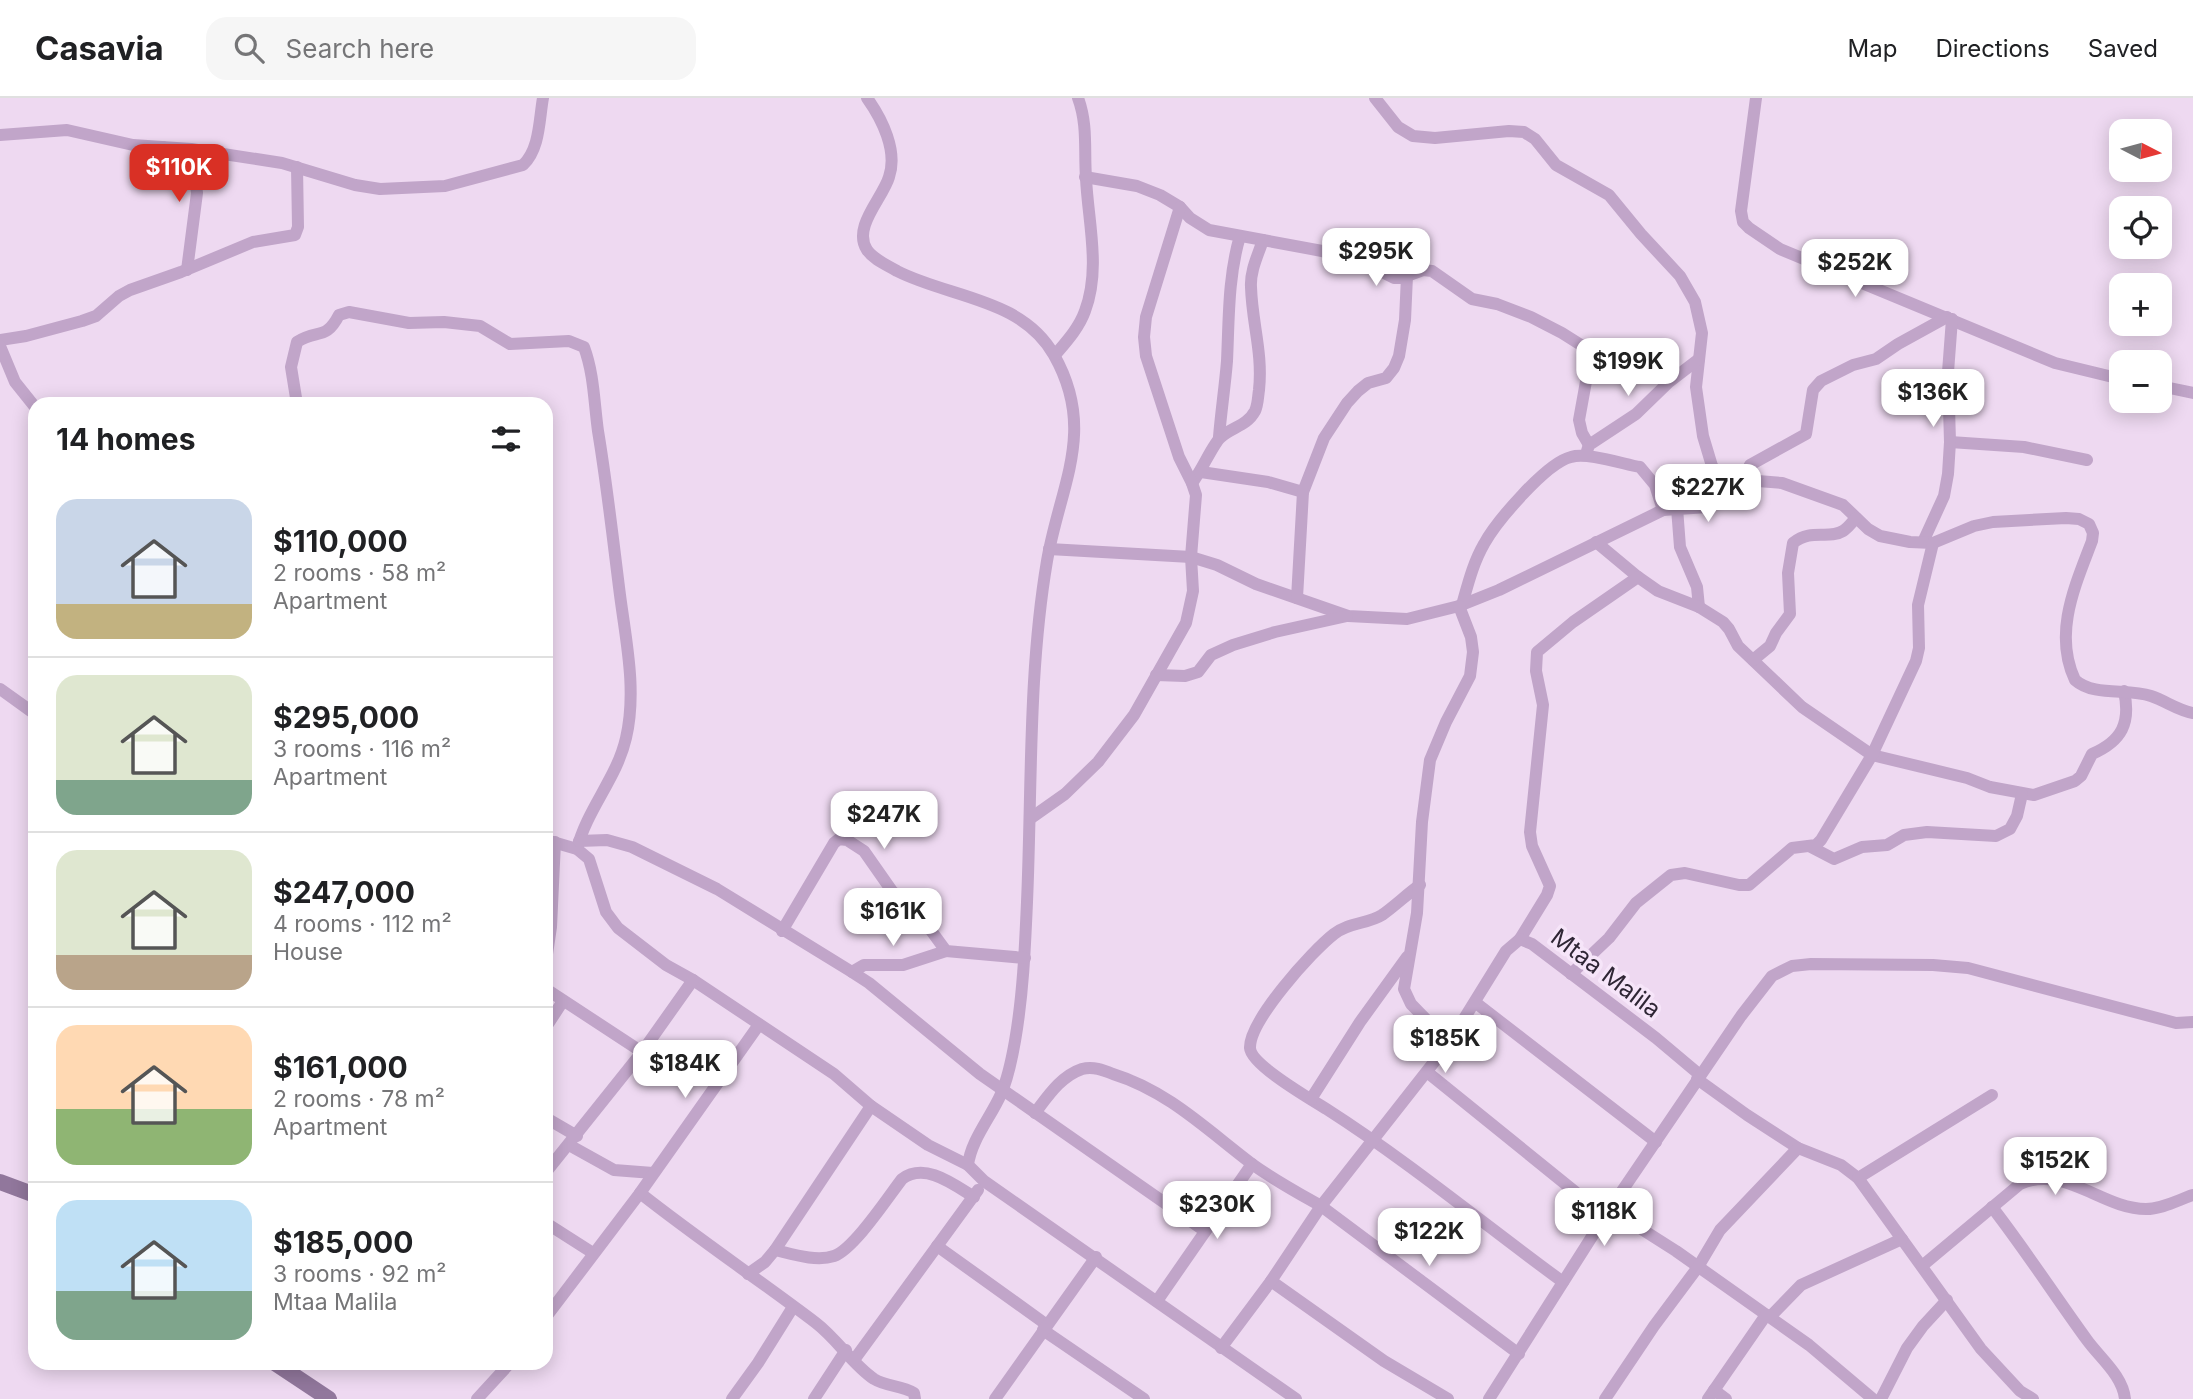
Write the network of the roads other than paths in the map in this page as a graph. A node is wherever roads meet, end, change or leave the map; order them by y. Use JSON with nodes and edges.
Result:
{"nodes":[{"id":1,"x":543,"y":98,"type":"edge"},
{"id":2,"x":867,"y":98,"type":"edge"},
{"id":3,"x":1078,"y":98,"type":"edge"},
{"id":4,"x":1375,"y":98,"type":"edge"},
{"id":5,"x":1756,"y":98,"type":"edge"},
{"id":6,"x":0,"y":135,"type":"edge"},
{"id":7,"x":163,"y":147,"type":"junction"},
{"id":8,"x":297,"y":167,"type":"junction"},
{"id":9,"x":1086,"y":177,"type":"junction"},
{"id":10,"x":1180,"y":207,"type":"junction"},
{"id":11,"x":1240,"y":236,"type":"junction"},
{"id":12,"x":1263,"y":240,"type":"junction"},
{"id":13,"x":187,"y":270,"type":"junction"},
{"id":14,"x":1407,"y":276,"type":"junction"},
{"id":15,"x":1950,"y":318,"type":"junction"},
{"id":16,"x":0,"y":340,"type":"edge"},
{"id":17,"x":0,"y":346,"type":"edge"},
{"id":18,"x":1055,"y":355,"type":"junction"},
{"id":19,"x":1699,"y":359,"type":"junction"},
{"id":20,"x":2109,"y":376,"type":"edge"},
{"id":21,"x":2172,"y":389,"type":"edge"},
{"id":22,"x":2193,"y":393,"type":"edge"},
{"id":23,"x":296,"y":397,"type":"edge"},
{"id":24,"x":28,"y":398,"type":"edge"},
{"id":25,"x":1219,"y":437,"type":"junction"},
{"id":26,"x":1950,"y":442,"type":"junction"},
{"id":27,"x":1587,"y":451,"type":"junction"},
{"id":28,"x":2087,"y":460,"type":"dead end"},
{"id":29,"x":1201,"y":472,"type":"junction"},
{"id":30,"x":1192,"y":483,"type":"junction"},
{"id":31,"x":1736,"y":487,"type":"junction"},
{"id":32,"x":1303,"y":492,"type":"junction"},
{"id":33,"x":1662,"y":509,"type":"junction"},
{"id":34,"x":1677,"y":509,"type":"junction"},
{"id":35,"x":1856,"y":518,"type":"junction"},
{"id":36,"x":1596,"y":542,"type":"junction"},
{"id":37,"x":1928,"y":543,"type":"junction"},
{"id":38,"x":1049,"y":549,"type":"junction"},
{"id":39,"x":1191,"y":557,"type":"junction"},
{"id":40,"x":1638,"y":578,"type":"junction"},
{"id":41,"x":1297,"y":598,"type":"junction"},
{"id":42,"x":1461,"y":605,"type":"junction"},
{"id":43,"x":1699,"y":607,"type":"junction"},
{"id":44,"x":1348,"y":616,"type":"junction"},
{"id":45,"x":1752,"y":660,"type":"junction"},
{"id":46,"x":1156,"y":675,"type":"junction"},
{"id":47,"x":0,"y":689,"type":"edge"},
{"id":48,"x":2124,"y":691,"type":"junction"},
{"id":49,"x":28,"y":710,"type":"edge"},
{"id":50,"x":2193,"y":713,"type":"edge"},
{"id":51,"x":1872,"y":755,"type":"junction"},
{"id":52,"x":2022,"y":794,"type":"junction"},
{"id":53,"x":1031,"y":818,"type":"junction"},
{"id":54,"x":553,"y":841,"type":"edge"},
{"id":55,"x":578,"y":845,"type":"junction"},
{"id":56,"x":1809,"y":846,"type":"junction"},
{"id":57,"x":1420,"y":885,"type":"junction"},
{"id":58,"x":782,"y":931,"type":"junction"},
{"id":59,"x":1520,"y":939,"type":"junction"},
{"id":60,"x":946,"y":951,"type":"junction"},
{"id":61,"x":1408,"y":956,"type":"junction"},
{"id":62,"x":1025,"y":958,"type":"junction"},
{"id":63,"x":852,"y":972,"type":"junction"},
{"id":64,"x":1571,"y":974,"type":"junction"},
{"id":65,"x":693,"y":980,"type":"junction"},
{"id":66,"x":553,"y":994,"type":"edge"},
{"id":67,"x":563,"y":1001,"type":"junction"},
{"id":68,"x":1476,"y":1003,"type":"junction"},
{"id":69,"x":553,"y":1016,"type":"edge"},
{"id":70,"x":2193,"y":1022,"type":"edge"},
{"id":71,"x":758,"y":1026,"type":"junction"},
{"id":72,"x":1449,"y":1043,"type":"junction"},
{"id":73,"x":642,"y":1052,"type":"junction"},
{"id":74,"x":1427,"y":1072,"type":"junction"},
{"id":75,"x":1699,"y":1077,"type":"junction"},
{"id":76,"x":1003,"y":1090,"type":"junction"},
{"id":77,"x":1992,"y":1095,"type":"dead end"},
{"id":78,"x":1311,"y":1099,"type":"junction"},
{"id":79,"x":872,"y":1107,"type":"junction"},
{"id":80,"x":1035,"y":1113,"type":"junction"},
{"id":81,"x":553,"y":1124,"type":"edge"},
{"id":82,"x":573,"y":1141,"type":"junction"},
{"id":83,"x":1373,"y":1141,"type":"junction"},
{"id":84,"x":1656,"y":1142,"type":"junction"},
{"id":85,"x":1798,"y":1148,"type":"junction"},
{"id":86,"x":553,"y":1164,"type":"edge"},
{"id":87,"x":1252,"y":1164,"type":"junction"},
{"id":88,"x":968,"y":1166,"type":"junction"},
{"id":89,"x":653,"y":1174,"type":"junction"},
{"id":90,"x":1858,"y":1178,"type":"junction"},
{"id":91,"x":984,"y":1181,"type":"junction"},
{"id":92,"x":0,"y":1182,"type":"edge"},
{"id":93,"x":28,"y":1192,"type":"edge"},
{"id":94,"x":640,"y":1193,"type":"junction"},
{"id":95,"x":2193,"y":1195,"type":"edge"},
{"id":96,"x":974,"y":1196,"type":"junction"},
{"id":97,"x":1321,"y":1206,"type":"junction"},
{"id":98,"x":1992,"y":1208,"type":"junction"},
{"id":99,"x":1608,"y":1213,"type":"junction"},
{"id":100,"x":553,"y":1227,"type":"edge"},
{"id":101,"x":1205,"y":1231,"type":"junction"},
{"id":102,"x":1902,"y":1239,"type":"junction"},
{"id":103,"x":937,"y":1246,"type":"junction"},
{"id":104,"x":775,"y":1250,"type":"junction"},
{"id":105,"x":593,"y":1253,"type":"junction"},
{"id":106,"x":1096,"y":1257,"type":"junction"},
{"id":107,"x":1922,"y":1266,"type":"junction"},
{"id":108,"x":1698,"y":1267,"type":"junction"},
{"id":109,"x":748,"y":1274,"type":"junction"},
{"id":110,"x":1271,"y":1281,"type":"junction"},
{"id":111,"x":1563,"y":1282,"type":"junction"},
{"id":112,"x":1947,"y":1300,"type":"junction"},
{"id":113,"x":1157,"y":1301,"type":"junction"},
{"id":114,"x":553,"y":1307,"type":"edge"},
{"id":115,"x":793,"y":1307,"type":"junction"},
{"id":116,"x":1768,"y":1316,"type":"junction"},
{"id":117,"x":1045,"y":1327,"type":"junction"},
{"id":118,"x":1221,"y":1348,"type":"junction"},
{"id":119,"x":1519,"y":1354,"type":"junction"},
{"id":120,"x":850,"y":1355,"type":"junction"},
{"id":121,"x":286,"y":1370,"type":"edge"},
{"id":122,"x":504,"y":1370,"type":"edge"},
{"id":123,"x":1711,"y":1395,"type":"edge"},
{"id":124,"x":2123,"y":1397,"type":"edge"},
{"id":125,"x":997,"y":1398,"type":"edge"},
{"id":126,"x":329,"y":1399,"type":"edge"},
{"id":127,"x":477,"y":1399,"type":"edge"},
{"id":128,"x":732,"y":1399,"type":"edge"},
{"id":129,"x":814,"y":1399,"type":"edge"},
{"id":130,"x":915,"y":1399,"type":"edge"},
{"id":131,"x":1144,"y":1399,"type":"edge"},
{"id":132,"x":1294,"y":1399,"type":"edge"},
{"id":133,"x":1448,"y":1399,"type":"edge"},
{"id":134,"x":1489,"y":1399,"type":"edge"},
{"id":135,"x":1605,"y":1399,"type":"edge"},
{"id":136,"x":1726,"y":1399,"type":"edge"},
{"id":137,"x":1873,"y":1399,"type":"edge"},
{"id":138,"x":1881,"y":1399,"type":"edge"},
{"id":139,"x":2033,"y":1399,"type":"edge"}],
"edges":[{"from":1,"to":8,"type":"street"},
{"from":2,"to":18,"type":"street"},
{"from":3,"to":9,"type":"street"},
{"from":4,"to":19,"type":"street"},
{"from":5,"to":15,"type":"street"},
{"from":6,"to":7,"type":"street"},
{"from":7,"to":8,"type":"street"},
{"from":7,"to":13,"type":"street"},
{"from":8,"to":13,"type":"street"},
{"from":9,"to":10,"type":"street"},
{"from":9,"to":18,"type":"street"},
{"from":10,"to":11,"type":"street"},
{"from":10,"to":30,"type":"street"},
{"from":11,"to":12,"type":"street"},
{"from":11,"to":25,"type":"street"},
{"from":12,"to":14,"type":"street"},
{"from":12,"to":25,"type":"street"},
{"from":13,"to":16,"type":"street"},
{"from":14,"to":27,"type":"street"},
{"from":14,"to":32,"type":"street"},
{"from":15,"to":20,"type":"street"},
{"from":15,"to":26,"type":"street"},
{"from":15,"to":31,"type":"street"},
{"from":17,"to":24,"type":"street"},
{"from":18,"to":38,"type":"street"},
{"from":19,"to":27,"type":"street"},
{"from":19,"to":31,"type":"street"},
{"from":21,"to":22,"type":"street"},
{"from":23,"to":55,"type":"street"},
{"from":25,"to":29,"type":"street"},
{"from":26,"to":28,"type":"street"},
{"from":26,"to":37,"type":"street"},
{"from":27,"to":33,"type":"street"},
{"from":27,"to":42,"type":"street"},
{"from":29,"to":30,"type":"street"},
{"from":29,"to":32,"type":"street"},
{"from":30,"to":39,"type":"street"},
{"from":31,"to":34,"type":"street"},
{"from":31,"to":35,"type":"street"},
{"from":32,"to":41,"type":"street"},
{"from":33,"to":34,"type":"street"},
{"from":33,"to":36,"type":"street"},
{"from":34,"to":43,"type":"street"},
{"from":35,"to":37,"type":"street"},
{"from":35,"to":45,"type":"street"},
{"from":36,"to":40,"type":"street"},
{"from":36,"to":42,"type":"street"},
{"from":37,"to":48,"type":"street"},
{"from":37,"to":51,"type":"street"},
{"from":38,"to":39,"type":"street"},
{"from":38,"to":53,"type":"street"},
{"from":39,"to":41,"type":"street"},
{"from":39,"to":46,"type":"street"},
{"from":40,"to":43,"type":"street"},
{"from":40,"to":59,"type":"street"},
{"from":41,"to":44,"type":"street"},
{"from":42,"to":44,"type":"street"},
{"from":42,"to":57,"type":"street"},
{"from":43,"to":45,"type":"street"},
{"from":44,"to":46,"type":"street"},
{"from":45,"to":51,"type":"street"},
{"from":46,"to":53,"type":"street"},
{"from":47,"to":49,"type":"street"},
{"from":48,"to":50,"type":"street"},
{"from":48,"to":52,"type":"street"},
{"from":51,"to":52,"type":"street"},
{"from":51,"to":56,"type":"street"},
{"from":52,"to":56,"type":"street"},
{"from":53,"to":62,"type":"street"},
{"from":54,"to":55,"type":"street"},
{"from":55,"to":58,"type":"street"},
{"from":55,"to":65,"type":"street"},
{"from":56,"to":64,"type":"street"},
{"from":57,"to":61,"type":"street"},
{"from":57,"to":78,"type":"street"},
{"from":58,"to":60,"type":"street"},
{"from":58,"to":63,"type":"street"},
{"from":59,"to":64,"type":"street","name":"Mtaa Malila"},
{"from":59,"to":68,"type":"street","name":"Mtaa Malila"},
{"from":60,"to":62,"type":"street"},
{"from":60,"to":63,"type":"street"},
{"from":61,"to":72,"type":"street"},
{"from":61,"to":78,"type":"street"},
{"from":62,"to":76,"type":"street"},
{"from":63,"to":76,"type":"street"},
{"from":64,"to":75,"type":"street","name":"Mtaa Malila"},
{"from":65,"to":71,"type":"street"},
{"from":65,"to":73,"type":"street"},
{"from":66,"to":67,"type":"street"},
{"from":67,"to":69,"type":"street"},
{"from":67,"to":73,"type":"street"},
{"from":68,"to":72,"type":"street","name":"Mtaa Malila"},
{"from":68,"to":84,"type":"street"},
{"from":70,"to":75,"type":"street"},
{"from":71,"to":79,"type":"street"},
{"from":71,"to":89,"type":"street"},
{"from":72,"to":74,"type":"street","name":"Mtaa Malila"},
{"from":73,"to":82,"type":"street"},
{"from":74,"to":83,"type":"street","name":"Mtaa Malila"},
{"from":74,"to":99,"type":"street"},
{"from":75,"to":84,"type":"street"},
{"from":75,"to":85,"type":"street","name":"Mtaa Malila"},
{"from":76,"to":80,"type":"street"},
{"from":76,"to":88,"type":"street"},
{"from":77,"to":90,"type":"street"},
{"from":78,"to":83,"type":"street"},
{"from":79,"to":88,"type":"street"},
{"from":79,"to":104,"type":"street"},
{"from":80,"to":87,"type":"street"},
{"from":80,"to":101,"type":"street"},
{"from":81,"to":82,"type":"street"},
{"from":82,"to":86,"type":"street"},
{"from":82,"to":89,"type":"street"},
{"from":83,"to":97,"type":"street","name":"Mtaa Malila"},
{"from":83,"to":111,"type":"street"},
{"from":84,"to":99,"type":"street"},
{"from":85,"to":90,"type":"street","name":"Mtaa Malila"},
{"from":85,"to":108,"type":"street"},
{"from":87,"to":97,"type":"street"},
{"from":87,"to":101,"type":"street"},
{"from":88,"to":91,"type":"street"},
{"from":89,"to":94,"type":"street"},
{"from":90,"to":102,"type":"street"},
{"from":91,"to":96,"type":"street"},
{"from":91,"to":106,"type":"street"},
{"from":92,"to":93,"type":"main road"},
{"from":94,"to":105,"type":"street"},
{"from":94,"to":109,"type":"street"},
{"from":95,"to":98,"type":"street"},
{"from":96,"to":103,"type":"street"},
{"from":96,"to":104,"type":"street"},
{"from":97,"to":110,"type":"street","name":"Mtaa Malila"},
{"from":97,"to":119,"type":"street"},
{"from":98,"to":107,"type":"street"},
{"from":98,"to":124,"type":"street"},
{"from":99,"to":108,"type":"street"},
{"from":99,"to":111,"type":"street"},
{"from":100,"to":105,"type":"street"},
{"from":101,"to":113,"type":"street"},
{"from":102,"to":107,"type":"street"},
{"from":102,"to":116,"type":"street"},
{"from":103,"to":117,"type":"street"},
{"from":103,"to":120,"type":"street"},
{"from":104,"to":109,"type":"street"},
{"from":105,"to":114,"type":"street"},
{"from":106,"to":113,"type":"street"},
{"from":106,"to":117,"type":"street"},
{"from":107,"to":112,"type":"street"},
{"from":108,"to":116,"type":"street"},
{"from":108,"to":135,"type":"street"},
{"from":109,"to":115,"type":"street"},
{"from":110,"to":118,"type":"street","name":"Mtaa Malila"},
{"from":110,"to":133,"type":"street"},
{"from":111,"to":119,"type":"street"},
{"from":112,"to":138,"type":"street"},
{"from":112,"to":139,"type":"street"},
{"from":113,"to":118,"type":"street"},
{"from":115,"to":120,"type":"street"},
{"from":115,"to":128,"type":"street"},
{"from":116,"to":123,"type":"street"},
{"from":116,"to":137,"type":"street"},
{"from":117,"to":125,"type":"street"},
{"from":117,"to":131,"type":"street"},
{"from":118,"to":132,"type":"street"},
{"from":119,"to":134,"type":"street"},
{"from":120,"to":129,"type":"street"},
{"from":120,"to":130,"type":"street"},
{"from":121,"to":126,"type":"main road"},
{"from":122,"to":127,"type":"street"},
{"from":123,"to":136,"type":"street"}]}
